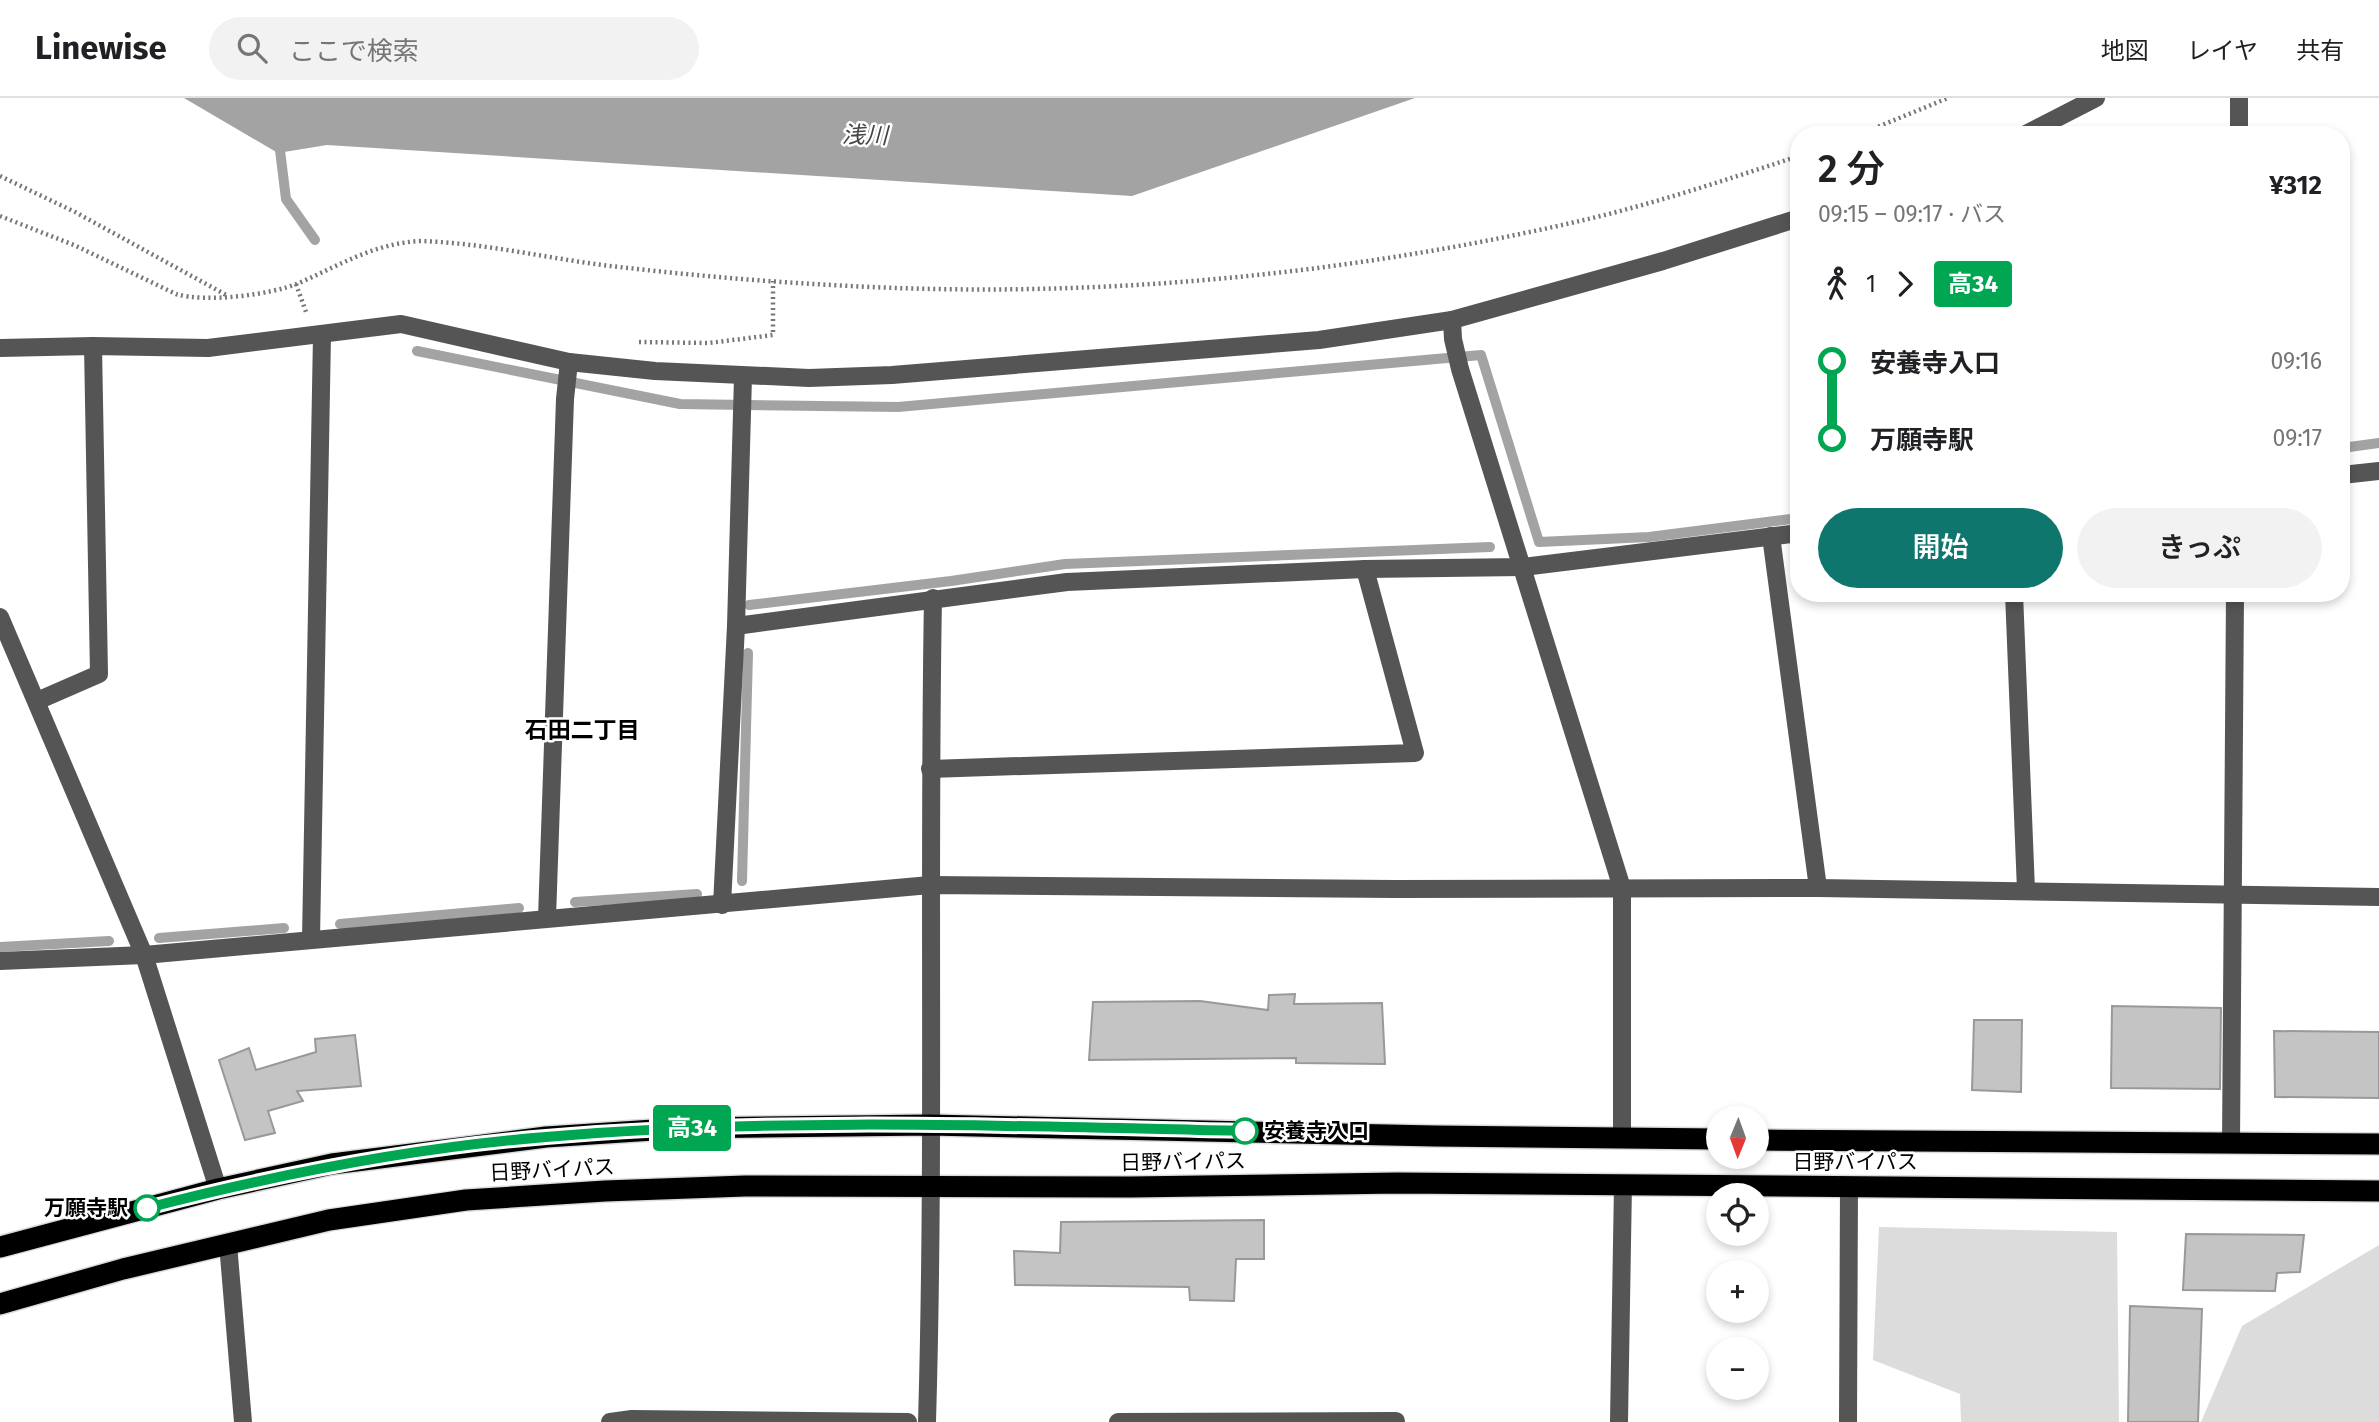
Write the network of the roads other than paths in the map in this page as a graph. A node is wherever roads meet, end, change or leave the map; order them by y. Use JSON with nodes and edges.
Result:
{"nodes":[{"id":1,"x":2096,"y":98,"type":"edge"},
{"id":2,"x":2239,"y":98,"type":"edge"},
{"id":3,"x":2042,"y":126,"type":"edge"},
{"id":4,"x":2239,"y":126,"type":"edge"},
{"id":5,"x":1790,"y":221,"type":"edge"},
{"id":6,"x":1452,"y":320,"type":"junction"},
{"id":7,"x":322,"y":335,"type":"junction"},
{"id":8,"x":93,"y":346,"type":"junction"},
{"id":9,"x":0,"y":348,"type":"edge"},
{"id":10,"x":569,"y":365,"type":"junction"},
{"id":11,"x":742,"y":383,"type":"junction"},
{"id":12,"x":2379,"y":471,"type":"edge"},
{"id":13,"x":2350,"y":474,"type":"edge"},
{"id":14,"x":1790,"y":534,"type":"edge"},
{"id":15,"x":1771,"y":536,"type":"junction"},
{"id":16,"x":1523,"y":567,"type":"junction"},
{"id":17,"x":1365,"y":569,"type":"junction"},
{"id":18,"x":933,"y":598,"type":"junction"},
{"id":19,"x":2014,"y":602,"type":"edge"},
{"id":20,"x":2235,"y":602,"type":"edge"},
{"id":21,"x":0,"y":617,"type":"edge"},
{"id":22,"x":736,"y":626,"type":"junction"},
{"id":23,"x":37,"y":701,"type":"junction"},
{"id":24,"x":930,"y":769,"type":"junction"},
{"id":25,"x":930,"y":884,"type":"junction"},
{"id":26,"x":1622,"y":888,"type":"junction"},
{"id":27,"x":1818,"y":888,"type":"junction"},
{"id":28,"x":2026,"y":890,"type":"junction"},
{"id":29,"x":2234,"y":895,"type":"junction"},
{"id":30,"x":2379,"y":897,"type":"edge"},
{"id":31,"x":722,"y":905,"type":"junction"},
{"id":32,"x":547,"y":918,"type":"junction"},
{"id":33,"x":311,"y":939,"type":"junction"},
{"id":34,"x":144,"y":955,"type":"junction"},
{"id":35,"x":0,"y":961,"type":"edge"},
{"id":36,"x":930,"y":1125,"type":"junction"},
{"id":37,"x":1622,"y":1139,"type":"junction"},
{"id":38,"x":1706,"y":1139,"type":"edge"},
{"id":39,"x":1769,"y":1140,"type":"edge"},
{"id":40,"x":2231,"y":1143,"type":"junction"},
{"id":41,"x":2379,"y":1144,"type":"edge"},
{"id":42,"x":1623,"y":1184,"type":"junction"},
{"id":43,"x":931,"y":1185,"type":"junction"},
{"id":44,"x":1849,"y":1186,"type":"junction"},
{"id":45,"x":218,"y":1189,"type":"junction"},
{"id":46,"x":2379,"y":1191,"type":"edge"},
{"id":47,"x":228,"y":1244,"type":"junction"},
{"id":48,"x":0,"y":1247,"type":"edge"},
{"id":49,"x":0,"y":1304,"type":"edge"},
{"id":50,"x":243,"y":1422,"type":"edge"},
{"id":51,"x":610,"y":1422,"type":"edge"},
{"id":52,"x":908,"y":1422,"type":"edge"},
{"id":53,"x":927,"y":1422,"type":"edge"},
{"id":54,"x":1118,"y":1422,"type":"edge"},
{"id":55,"x":1396,"y":1422,"type":"edge"},
{"id":56,"x":1415,"y":1422,"type":"edge"},
{"id":57,"x":1619,"y":1422,"type":"edge"},
{"id":58,"x":1848,"y":1422,"type":"edge"}],
"edges":[{"from":1,"to":3,"type":"street"},
{"from":2,"to":4,"type":"street"},
{"from":5,"to":6,"type":"street"},
{"from":6,"to":11,"type":"street"},
{"from":6,"to":16,"type":"street"},
{"from":7,"to":8,"type":"street"},
{"from":7,"to":10,"type":"street"},
{"from":7,"to":33,"type":"street"},
{"from":8,"to":9,"type":"street"},
{"from":8,"to":23,"type":"street"},
{"from":10,"to":11,"type":"street"},
{"from":10,"to":32,"type":"street"},
{"from":11,"to":22,"type":"street"},
{"from":12,"to":13,"type":"street"},
{"from":14,"to":15,"type":"street"},
{"from":15,"to":16,"type":"street"},
{"from":15,"to":27,"type":"street"},
{"from":16,"to":17,"type":"street"},
{"from":16,"to":26,"type":"street"},
{"from":17,"to":18,"type":"street"},
{"from":17,"to":24,"type":"street"},
{"from":18,"to":22,"type":"street"},
{"from":18,"to":24,"type":"street"},
{"from":19,"to":28,"type":"street"},
{"from":20,"to":29,"type":"street"},
{"from":21,"to":23,"type":"street"},
{"from":22,"to":31,"type":"street"},
{"from":23,"to":34,"type":"street"},
{"from":24,"to":25,"type":"street"},
{"from":25,"to":26,"type":"street"},
{"from":25,"to":31,"type":"street"},
{"from":25,"to":36,"type":"street"},
{"from":26,"to":27,"type":"street"},
{"from":26,"to":37,"type":"street"},
{"from":27,"to":28,"type":"street"},
{"from":28,"to":29,"type":"street"},
{"from":29,"to":30,"type":"street"},
{"from":29,"to":40,"type":"street"},
{"from":31,"to":32,"type":"street"},
{"from":32,"to":33,"type":"street"},
{"from":33,"to":34,"type":"street"},
{"from":34,"to":35,"type":"street"},
{"from":34,"to":45,"type":"street"},
{"from":36,"to":37,"type":"highway","name":"日野バイパス"},
{"from":36,"to":43,"type":"street"},
{"from":36,"to":45,"type":"highway","name":"日野バイパス"},
{"from":37,"to":38,"type":"highway","name":"日野バイパス"},
{"from":39,"to":40,"type":"highway","name":"日野バイパス"},
{"from":40,"to":41,"type":"highway","name":"日野バイパス"},
{"from":42,"to":43,"type":"highway","name":"日野バイパス"},
{"from":42,"to":44,"type":"highway","name":"日野バイパス"},
{"from":42,"to":57,"type":"street"},
{"from":43,"to":47,"type":"highway","name":"日野バイパス"},
{"from":43,"to":53,"type":"street"},
{"from":44,"to":46,"type":"highway","name":"日野バイパス"},
{"from":44,"to":58,"type":"street"},
{"from":45,"to":48,"type":"highway","name":"日野バイパス"},
{"from":47,"to":49,"type":"highway","name":"日野バイパス"},
{"from":47,"to":50,"type":"street"},
{"from":51,"to":52,"type":"street"},
{"from":54,"to":55,"type":"street"},
{"from":55,"to":56,"type":"street"}]}
